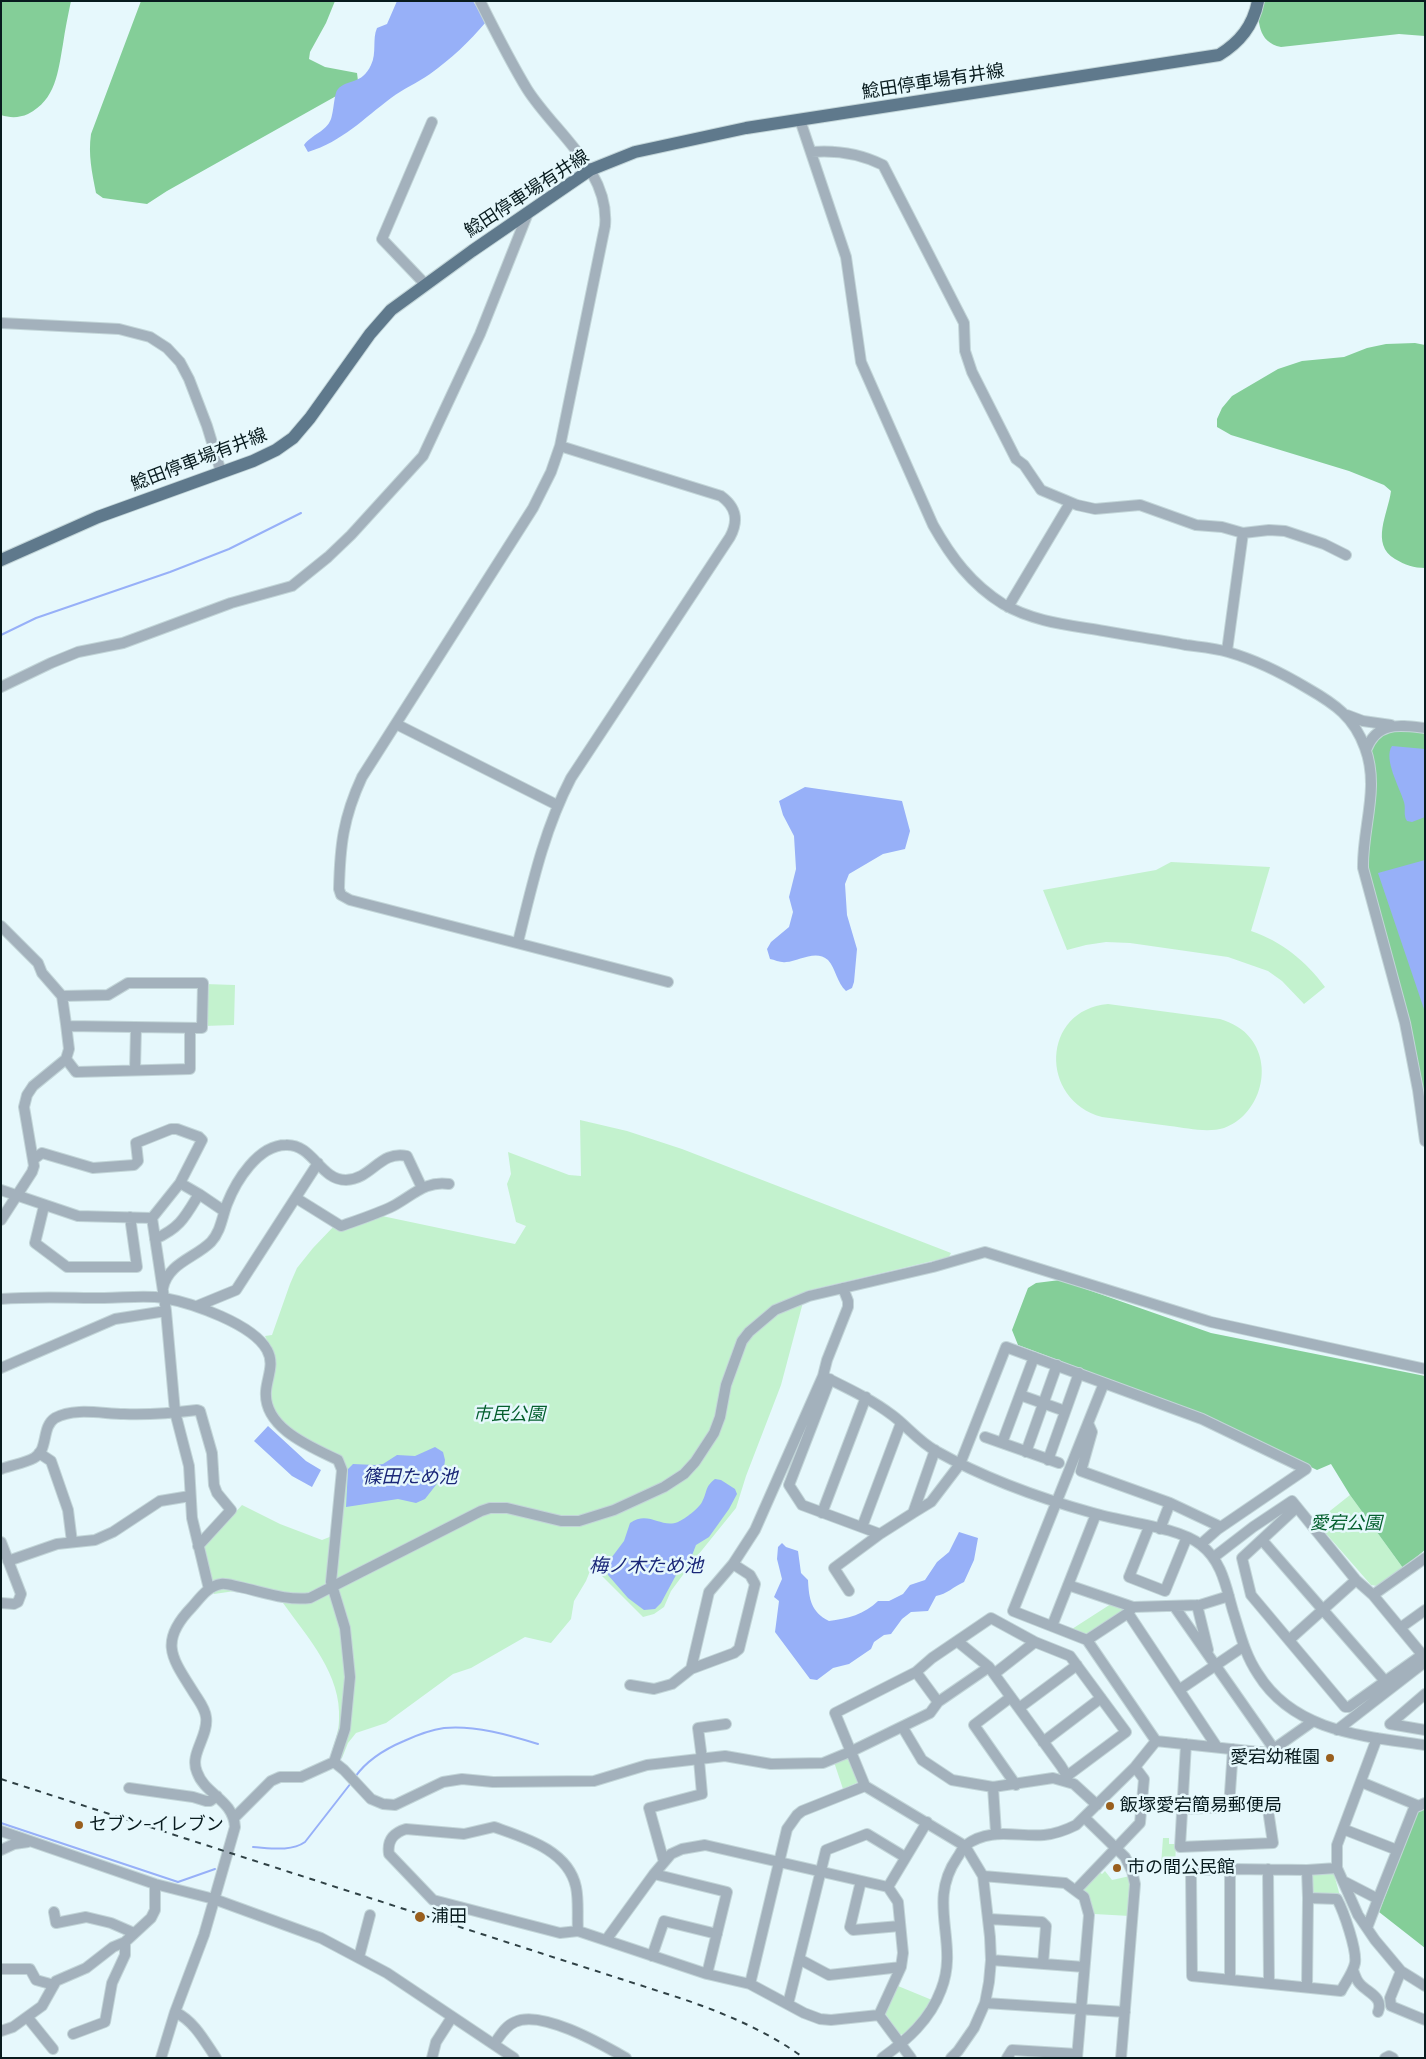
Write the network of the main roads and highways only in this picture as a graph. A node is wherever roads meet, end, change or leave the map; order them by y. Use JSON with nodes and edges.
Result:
{"nodes":[{"id":1,"x":1258,"y":1,"type":"edge"},
{"id":2,"x":1,"y":560,"type":"edge"}],
"edges":[{"from":1,"to":2,"type":"main road","name":"鯰田停車場有井線"}]}
